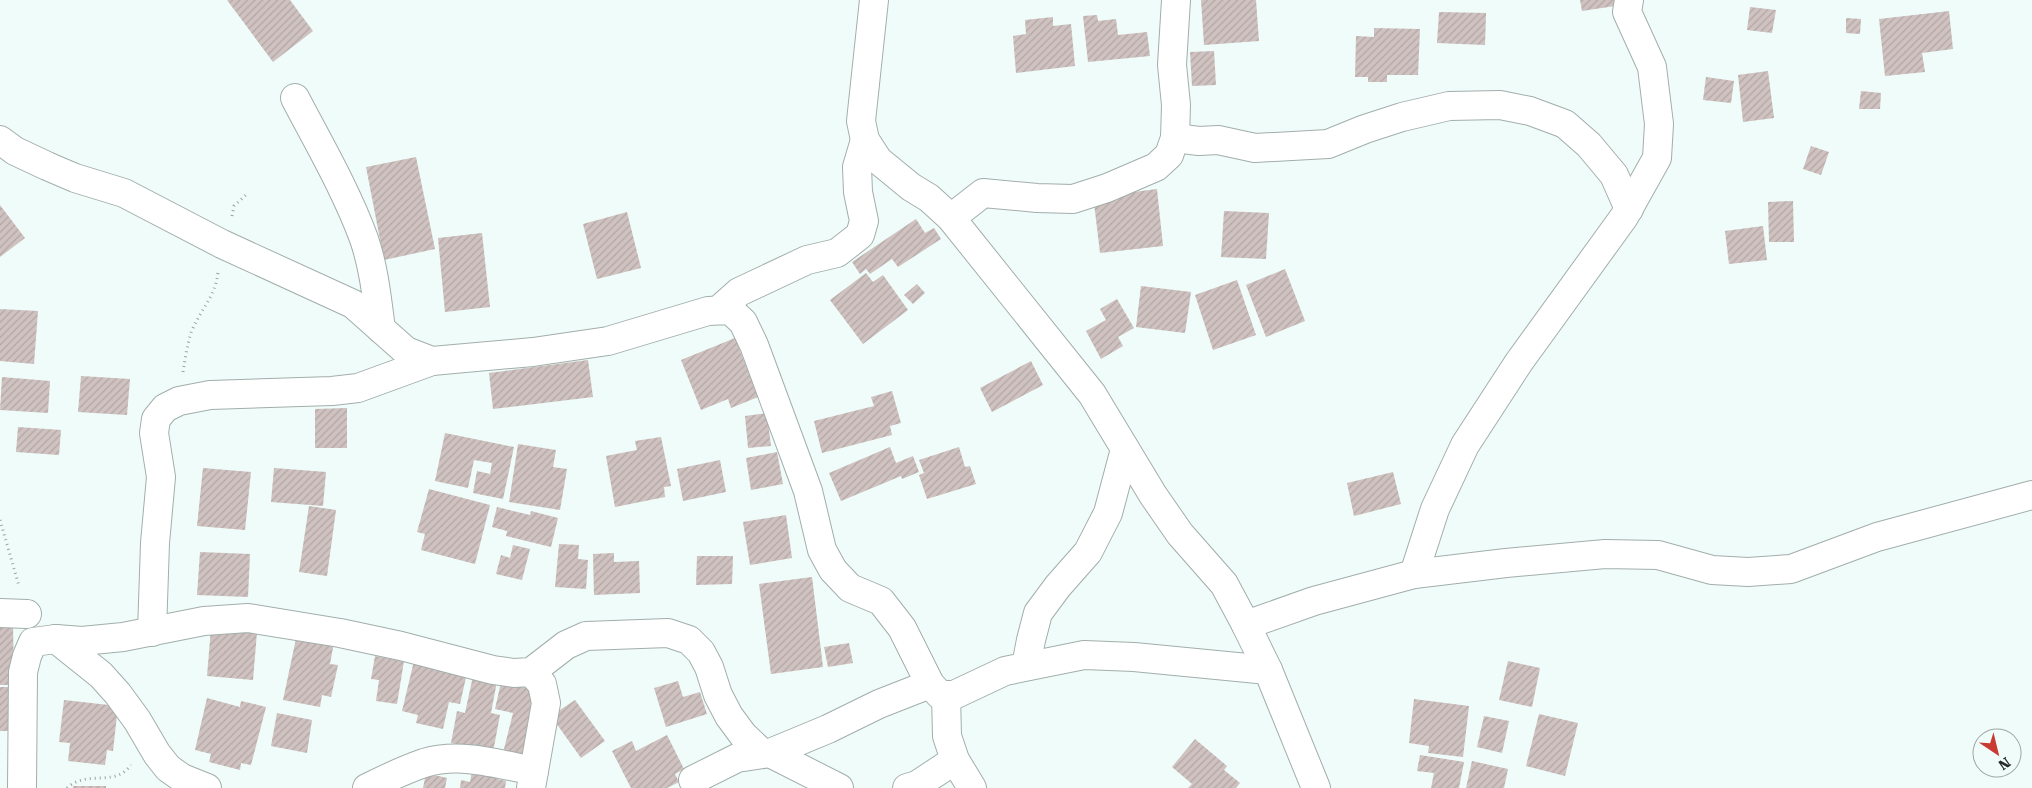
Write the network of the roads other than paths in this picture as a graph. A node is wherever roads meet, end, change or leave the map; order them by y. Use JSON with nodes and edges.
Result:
{"nodes":[{"id":1,"x":874,"y":0,"type":"edge"},
{"id":2,"x":1176,"y":0,"type":"edge"},
{"id":3,"x":1629,"y":0,"type":"edge"},
{"id":4,"x":295,"y":98,"type":"dead end"},
{"id":5,"x":1175,"y":138,"type":"junction"},
{"id":6,"x":0,"y":140,"type":"edge"},
{"id":7,"x":865,"y":140,"type":"junction"},
{"id":8,"x":1628,"y":209,"type":"junction"},
{"id":9,"x":951,"y":218,"type":"junction"},
{"id":10,"x":720,"y":309,"type":"junction"},
{"id":11,"x":381,"y":329,"type":"junction"},
{"id":12,"x":432,"y":361,"type":"junction"},
{"id":13,"x":1125,"y":449,"type":"junction"},
{"id":14,"x":2032,"y":495,"type":"edge"},
{"id":15,"x":1414,"y":574,"type":"junction"},
{"id":16,"x":0,"y":614,"type":"edge"},
{"id":17,"x":27,"y":614,"type":"road end"},
{"id":18,"x":1246,"y":625,"type":"junction"},
{"id":19,"x":152,"y":632,"type":"junction"},
{"id":20,"x":56,"y":639,"type":"junction"},
{"id":21,"x":1026,"y":666,"type":"junction"},
{"id":22,"x":1268,"y":670,"type":"junction"},
{"id":23,"x":530,"y":672,"type":"junction"},
{"id":24,"x":938,"y":689,"type":"junction"},
{"id":25,"x":766,"y":753,"type":"junction"},
{"id":26,"x":955,"y":760,"type":"junction"},
{"id":27,"x":533,"y":780,"type":"edge"},
{"id":28,"x":693,"y":780,"type":"dead end"},
{"id":29,"x":22,"y":788,"type":"edge"},
{"id":30,"x":207,"y":788,"type":"edge"},
{"id":31,"x":367,"y":788,"type":"edge"},
{"id":32,"x":839,"y":788,"type":"edge"},
{"id":33,"x":907,"y":788,"type":"edge"},
{"id":34,"x":972,"y":788,"type":"edge"},
{"id":35,"x":1316,"y":788,"type":"edge"}],
"edges":[{"from":1,"to":7,"type":"street"},
{"from":2,"to":5,"type":"street"},
{"from":3,"to":8,"type":"street"},
{"from":4,"to":11,"type":"street"},
{"from":5,"to":8,"type":"street"},
{"from":5,"to":9,"type":"street"},
{"from":6,"to":11,"type":"street"},
{"from":7,"to":9,"type":"street"},
{"from":7,"to":10,"type":"street"},
{"from":8,"to":15,"type":"street"},
{"from":9,"to":13,"type":"street"},
{"from":10,"to":12,"type":"street"},
{"from":10,"to":24,"type":"street"},
{"from":11,"to":12,"type":"street"},
{"from":12,"to":19,"type":"street"},
{"from":13,"to":18,"type":"street"},
{"from":13,"to":21,"type":"street"},
{"from":14,"to":15,"type":"street"},
{"from":15,"to":18,"type":"street"},
{"from":16,"to":17,"type":"street"},
{"from":18,"to":22,"type":"street"},
{"from":19,"to":20,"type":"street"},
{"from":19,"to":23,"type":"street"},
{"from":20,"to":29,"type":"street"},
{"from":20,"to":30,"type":"street"},
{"from":21,"to":22,"type":"street"},
{"from":21,"to":24,"type":"street"},
{"from":22,"to":35,"type":"street"},
{"from":23,"to":25,"type":"street"},
{"from":23,"to":27,"type":"street"},
{"from":24,"to":25,"type":"street"},
{"from":24,"to":26,"type":"street"},
{"from":25,"to":28,"type":"street"},
{"from":25,"to":32,"type":"street"},
{"from":26,"to":33,"type":"street"},
{"from":26,"to":34,"type":"street"},
{"from":27,"to":31,"type":"street"}]}
